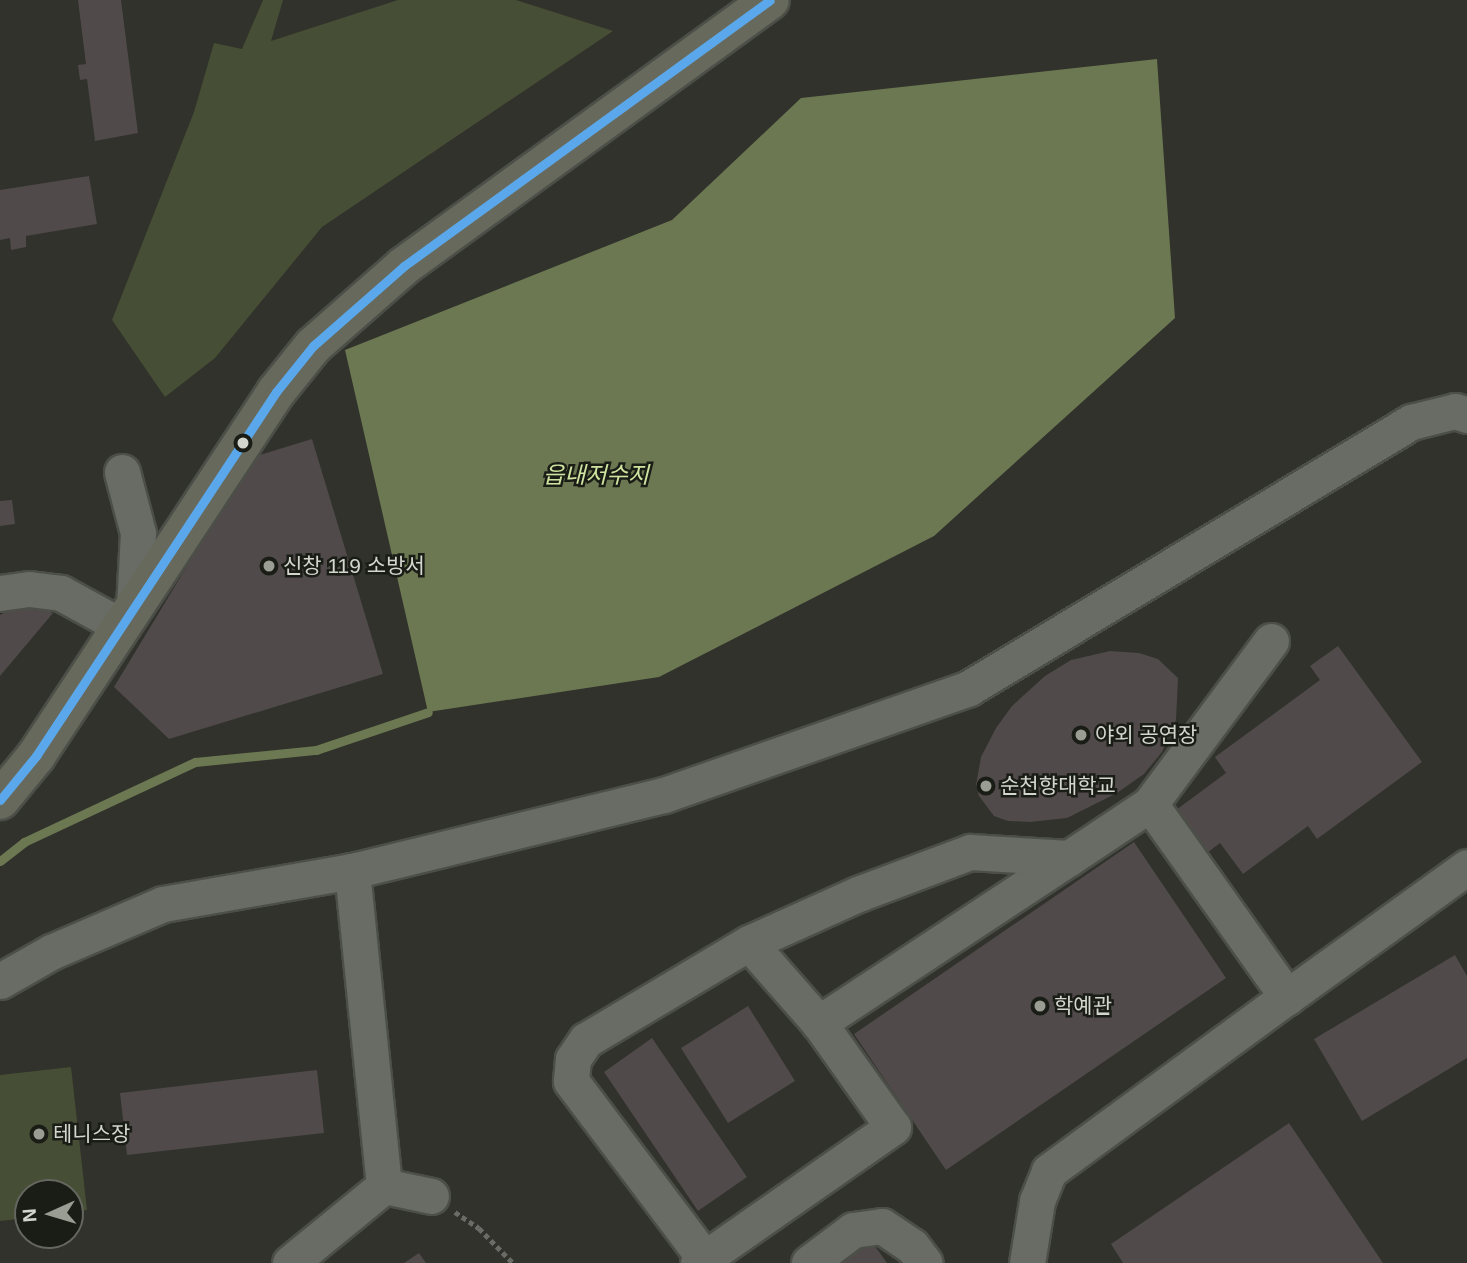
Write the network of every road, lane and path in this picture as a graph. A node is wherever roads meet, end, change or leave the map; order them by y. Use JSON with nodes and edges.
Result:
{"nodes":[{"id":1,"x":769,"y":0,"type":"edge"},
{"id":2,"x":1467,"y":415,"type":"edge"},
{"id":3,"x":122,"y":472,"type":"dead end"},
{"id":4,"x":0,"y":593,"type":"edge"},
{"id":5,"x":128,"y":617,"type":"junction"},
{"id":6,"x":1271,"y":641,"type":"dead end"},
{"id":7,"x":0,"y":800,"type":"edge"},
{"id":8,"x":1150,"y":804,"type":"junction"},
{"id":9,"x":1069,"y":858,"type":"junction"},
{"id":10,"x":1467,"y":867,"type":"edge"},
{"id":11,"x":352,"y":871,"type":"junction"},
{"id":12,"x":749,"y":943,"type":"junction"},
{"id":13,"x":0,"y":981,"type":"edge"},
{"id":14,"x":1287,"y":997,"type":"junction"},
{"id":15,"x":819,"y":1023,"type":"junction"},
{"id":16,"x":384,"y":1186,"type":"junction"},
{"id":17,"x":431,"y":1196,"type":"joint"},
{"id":18,"x":701,"y":1261,"type":"edge"},
{"id":19,"x":289,"y":1263,"type":"edge"},
{"id":20,"x":513,"y":1263,"type":"edge"},
{"id":21,"x":809,"y":1263,"type":"edge"},
{"id":22,"x":925,"y":1263,"type":"edge"},
{"id":23,"x":1027,"y":1263,"type":"edge"}],
"edges":[{"from":1,"to":5,"type":"main road"},
{"from":2,"to":11,"type":"street"},
{"from":3,"to":5,"type":"street"},
{"from":4,"to":5,"type":"street"},
{"from":5,"to":7,"type":"main road"},
{"from":6,"to":8,"type":"street"},
{"from":8,"to":9,"type":"street"},
{"from":8,"to":14,"type":"street"},
{"from":9,"to":12,"type":"street"},
{"from":9,"to":15,"type":"street"},
{"from":10,"to":14,"type":"street"},
{"from":11,"to":13,"type":"street"},
{"from":11,"to":16,"type":"street"},
{"from":12,"to":15,"type":"street"},
{"from":12,"to":18,"type":"street"},
{"from":14,"to":23,"type":"street"},
{"from":15,"to":18,"type":"street"},
{"from":16,"to":17,"type":"street"},
{"from":16,"to":19,"type":"street"},
{"from":17,"to":20,"type":"path"},
{"from":21,"to":22,"type":"street"}]}
